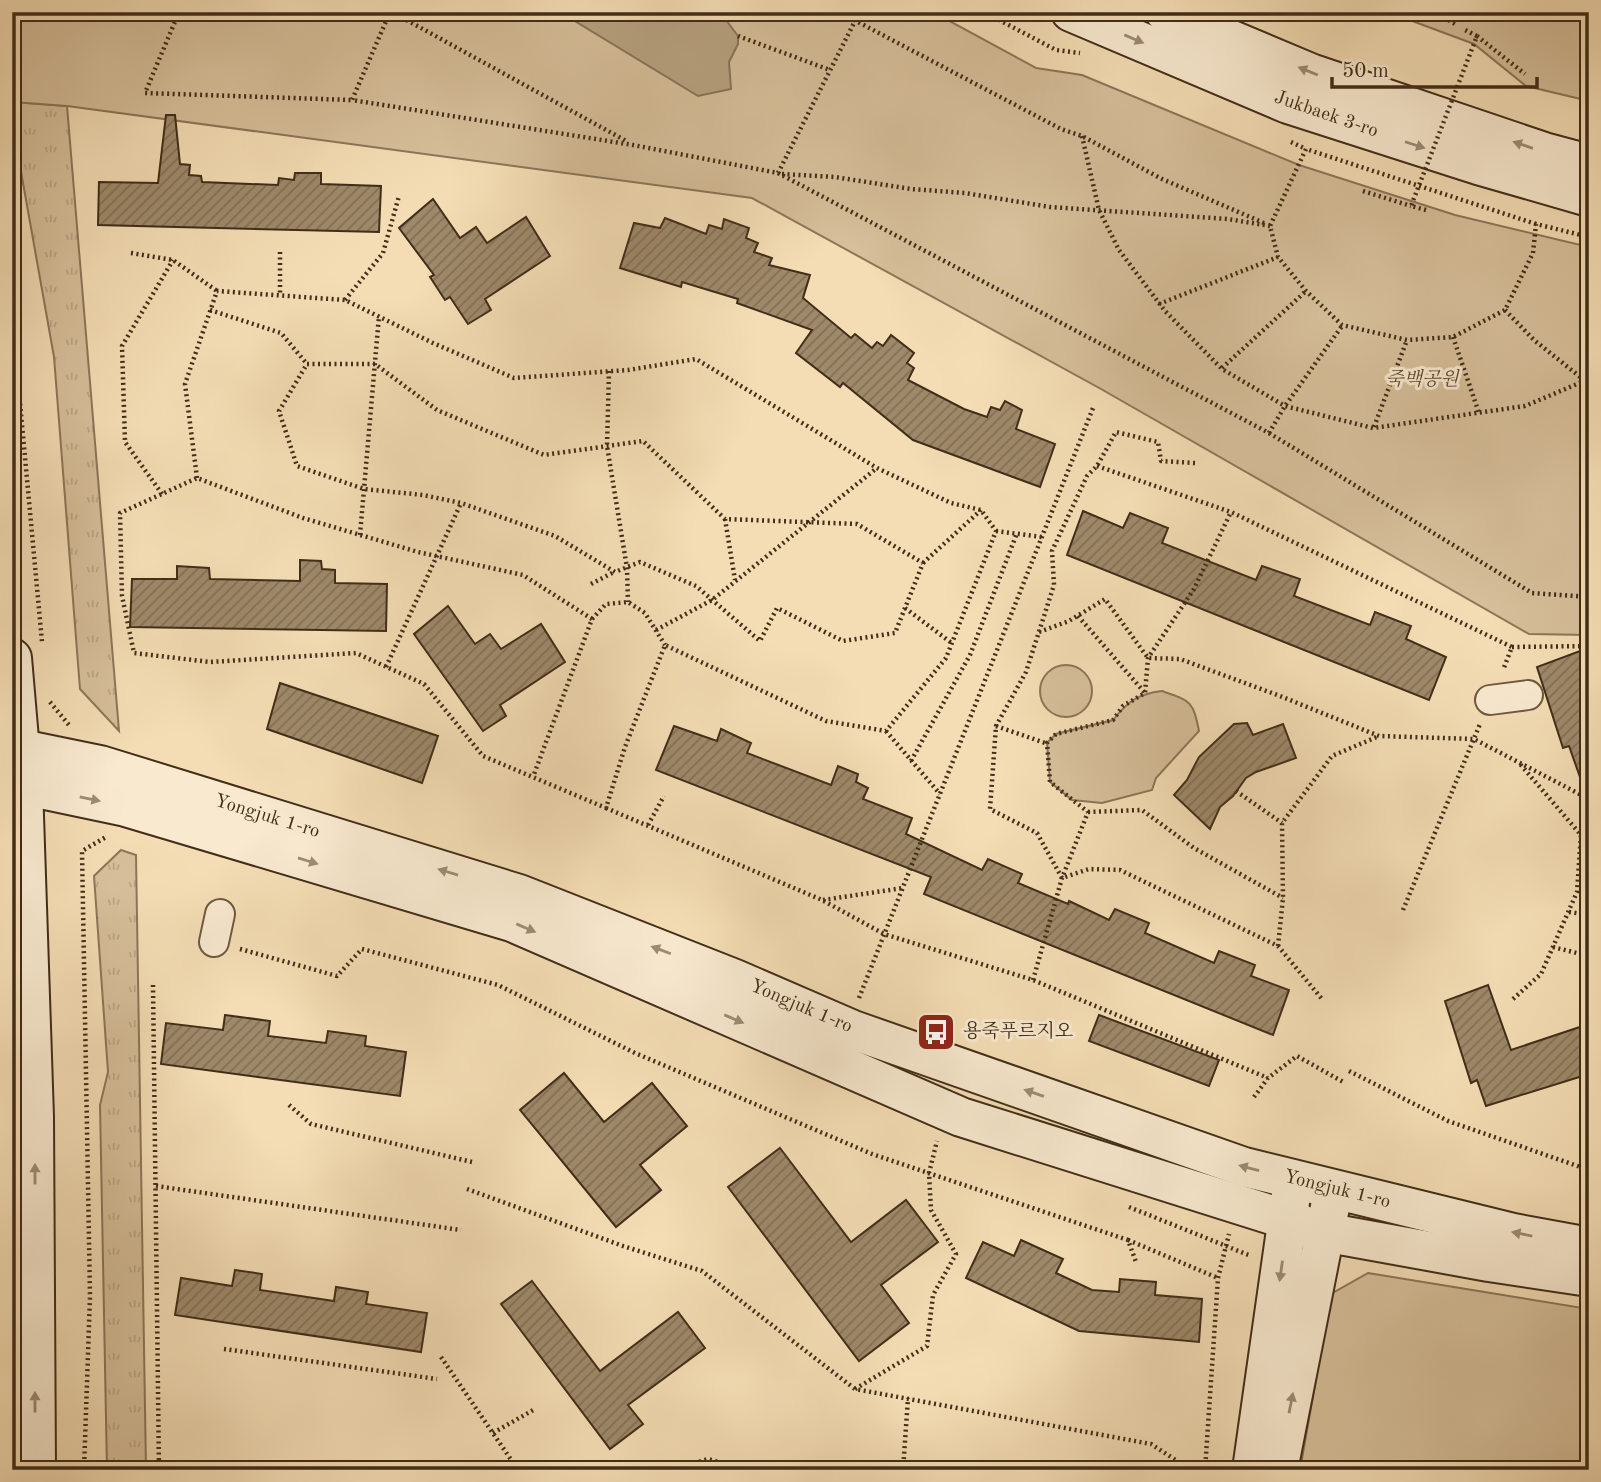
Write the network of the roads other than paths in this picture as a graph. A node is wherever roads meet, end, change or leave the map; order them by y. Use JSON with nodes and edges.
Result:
{"nodes":[{"id":1,"x":1071,"y":12,"type":"edge"},
{"id":2,"x":1165,"y":12,"type":"edge"},
{"id":3,"x":1589,"y":164,"type":"edge"},
{"id":4,"x":1589,"y":197,"type":"edge"},
{"id":5,"x":27,"y":651,"type":"edge"},
{"id":6,"x":1528,"y":695,"type":"dead end"},
{"id":7,"x":1490,"y":699,"type":"road end"},
{"id":8,"x":17,"y":766,"type":"edge"},
{"id":9,"x":220,"y":914,"type":"dead end"},
{"id":10,"x":214,"y":942,"type":"road end"},
{"id":11,"x":1293,"y":1179,"type":"junction"},
{"id":12,"x":1333,"y":1189,"type":"junction"},
{"id":13,"x":1288,"y":1219,"type":"junction"},
{"id":14,"x":1325,"y":1231,"type":"junction"},
{"id":15,"x":1589,"y":1247,"type":"edge"},
{"id":16,"x":1589,"y":1277,"type":"edge"},
{"id":17,"x":12,"y":1446,"type":"edge"},
{"id":18,"x":13,"y":1470,"type":"edge"},
{"id":19,"x":36,"y":1470,"type":"edge"},
{"id":20,"x":1252,"y":1470,"type":"edge"},
{"id":21,"x":1278,"y":1470,"type":"edge"}],
"edges":[{"from":1,"to":4,"type":"street","name":"Jukbaek 3-ro","one_way":true},
{"from":3,"to":2,"type":"street","name":"Jukbaek 3-ro","one_way":true},
{"from":5,"to":8,"type":"street"},
{"from":6,"to":7,"type":"street"},
{"from":11,"to":8,"type":"street","name":"Yongjuk 1-ro","one_way":true},
{"from":8,"to":13,"type":"street","one_way":true},
{"from":19,"to":8,"type":"street","one_way":true},
{"from":9,"to":10,"type":"street"},
{"from":11,"to":12,"type":"street","name":"Yongjuk 1-ro"},
{"from":11,"to":13,"type":"street"},
{"from":12,"to":14,"type":"street"},
{"from":15,"to":12,"type":"street","name":"Yongjuk 1-ro","one_way":true},
{"from":13,"to":14,"type":"street"},
{"from":13,"to":20,"type":"street","one_way":true},
{"from":14,"to":16,"type":"street"},
{"from":21,"to":14,"type":"street","one_way":true},
{"from":17,"to":18,"type":"lane"}]}
